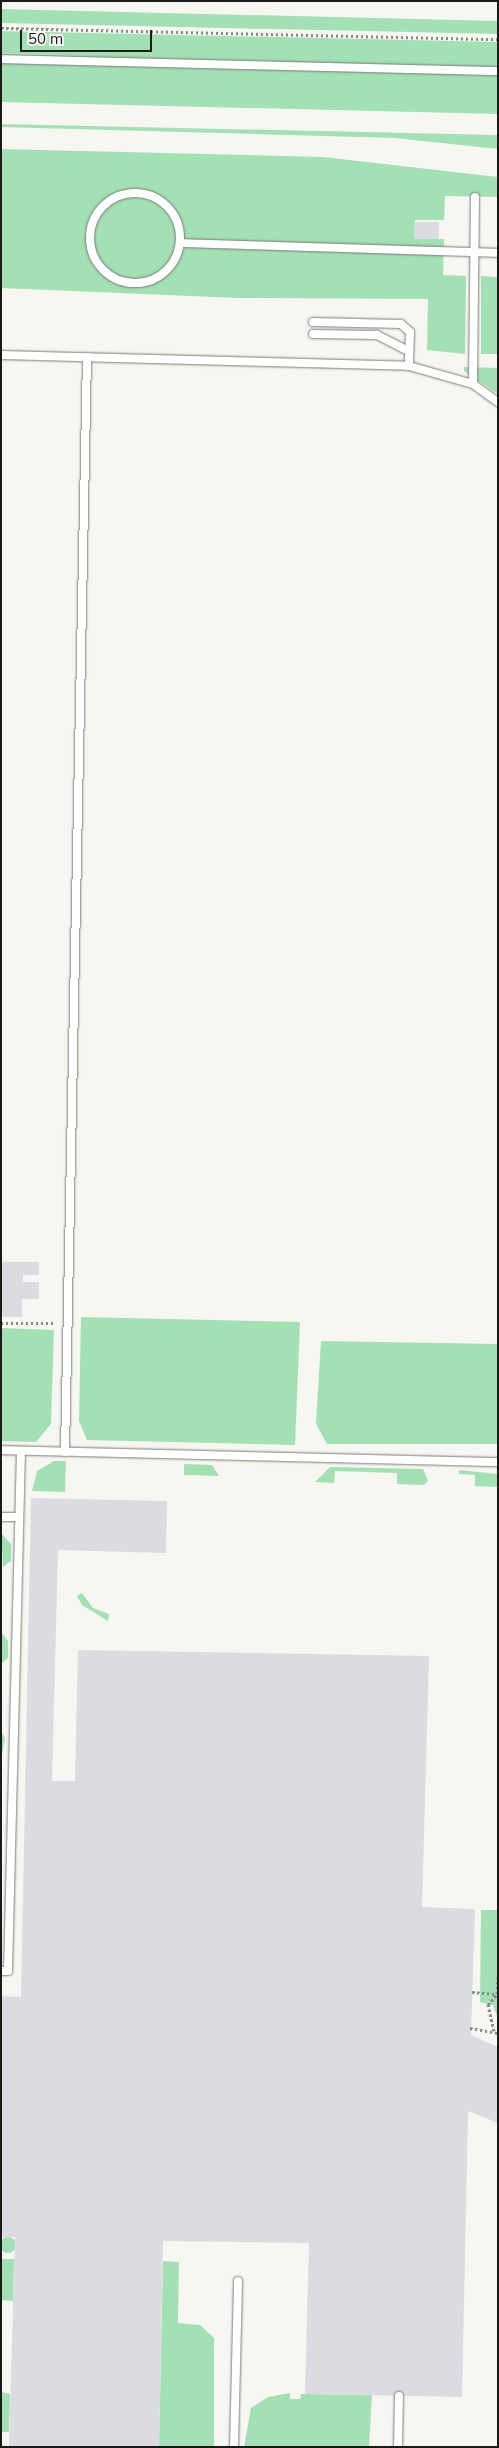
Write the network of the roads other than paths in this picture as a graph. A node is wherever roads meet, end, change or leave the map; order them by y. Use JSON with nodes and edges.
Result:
{"nodes":[{"id":1,"x":1,"y":59,"type":"edge"},
{"id":2,"x":498,"y":71,"type":"edge"},
{"id":3,"x":475,"y":197,"type":"dead end"},
{"id":4,"x":180,"y":244,"type":"junction"},
{"id":5,"x":474,"y":252,"type":"junction"},
{"id":6,"x":498,"y":253,"type":"edge"},
{"id":7,"x":313,"y":322,"type":"dead end"},
{"id":8,"x":313,"y":334,"type":"dead end"},
{"id":9,"x":410,"y":351,"type":"junction"},
{"id":10,"x":1,"y":355,"type":"edge"},
{"id":11,"x":87,"y":357,"type":"junction"},
{"id":12,"x":409,"y":366,"type":"junction"},
{"id":13,"x":473,"y":384,"type":"junction"},
{"id":14,"x":498,"y":402,"type":"edge"},
{"id":15,"x":1,"y":1450,"type":"edge"},
{"id":16,"x":21,"y":1451,"type":"junction"},
{"id":17,"x":65,"y":1452,"type":"junction"},
{"id":18,"x":498,"y":1462,"type":"edge"},
{"id":19,"x":1,"y":1517,"type":"edge"},
{"id":20,"x":19,"y":1517,"type":"junction"},
{"id":21,"x":1,"y":1970,"type":"edge"},
{"id":22,"x":238,"y":2280,"type":"dead end"},
{"id":23,"x":399,"y":2396,"type":"dead end"},
{"id":24,"x":234,"y":2447,"type":"edge"},
{"id":25,"x":398,"y":2447,"type":"edge"}],
"edges":[{"from":1,"to":2,"type":"lane"},
{"from":3,"to":5,"type":"lane"},
{"from":4,"to":4,"type":"lane"},
{"from":4,"to":5,"type":"lane"},
{"from":5,"to":6,"type":"lane"},
{"from":5,"to":13,"type":"lane"},
{"from":7,"to":9,"type":"lane"},
{"from":8,"to":9,"type":"lane"},
{"from":9,"to":12,"type":"lane"},
{"from":10,"to":11,"type":"lane"},
{"from":11,"to":12,"type":"lane"},
{"from":11,"to":17,"type":"lane"},
{"from":12,"to":13,"type":"lane"},
{"from":13,"to":14,"type":"lane"},
{"from":15,"to":16,"type":"lane"},
{"from":16,"to":17,"type":"lane"},
{"from":16,"to":20,"type":"lane"},
{"from":17,"to":18,"type":"lane"},
{"from":19,"to":20,"type":"lane"},
{"from":20,"to":21,"type":"lane"},
{"from":22,"to":24,"type":"lane"},
{"from":23,"to":25,"type":"lane"}]}
